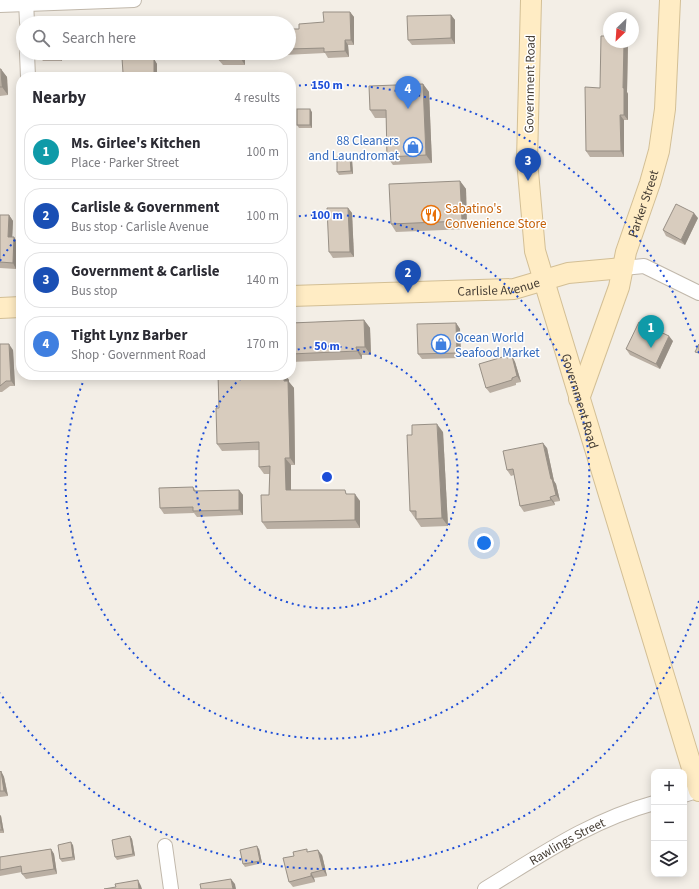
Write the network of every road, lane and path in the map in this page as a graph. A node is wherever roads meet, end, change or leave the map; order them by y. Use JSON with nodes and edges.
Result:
{"nodes":[{"id":1,"x":134,"y":0,"type":"edge"},
{"id":2,"x":531,"y":0,"type":"edge"},
{"id":3,"x":670,"y":0,"type":"edge"},
{"id":4,"x":26,"y":2,"type":"edge"},
{"id":5,"x":0,"y":5,"type":"edge"},
{"id":6,"x":26,"y":16,"type":"edge"},
{"id":7,"x":27,"y":60,"type":"edge"},
{"id":8,"x":28,"y":72,"type":"edge"},
{"id":9,"x":623,"y":268,"type":"junction"},
{"id":10,"x":543,"y":281,"type":"junction"},
{"id":11,"x":699,"y":293,"type":"edge"},
{"id":12,"x":296,"y":296,"type":"edge"},
{"id":13,"x":16,"y":307,"type":"edge"},
{"id":14,"x":0,"y":308,"type":"edge"},
{"id":15,"x":579,"y":399,"type":"junction"},
{"id":16,"x":699,"y":790,"type":"edge"},
{"id":17,"x":687,"y":794,"type":"edge"},
{"id":18,"x":651,"y":805,"type":"edge"},
{"id":19,"x":165,"y":846,"type":"dead end"},
{"id":20,"x":171,"y":889,"type":"edge"},
{"id":21,"x":484,"y":889,"type":"edge"}],
"edges":[{"from":1,"to":4,"type":"street"},
{"from":2,"to":10,"type":"main road","name":"Government Road"},
{"from":3,"to":9,"type":"main road","name":"Parker Street"},
{"from":4,"to":5,"type":"street"},
{"from":4,"to":6,"type":"street"},
{"from":7,"to":8,"type":"street"},
{"from":9,"to":10,"type":"main road","name":"Carlisle Avenue"},
{"from":9,"to":11,"type":"street","name":"Carlisle Avenue"},
{"from":9,"to":15,"type":"main road","name":"Parker Street"},
{"from":10,"to":12,"type":"main road","name":"Carlisle Avenue"},
{"from":10,"to":15,"type":"main road","name":"Government Road"},
{"from":13,"to":14,"type":"main road"},
{"from":15,"to":16,"type":"main road","name":"Government Road"},
{"from":16,"to":17,"type":"street"},
{"from":18,"to":21,"type":"street","name":"Rawlings Street"},
{"from":19,"to":20,"type":"street"}]}
